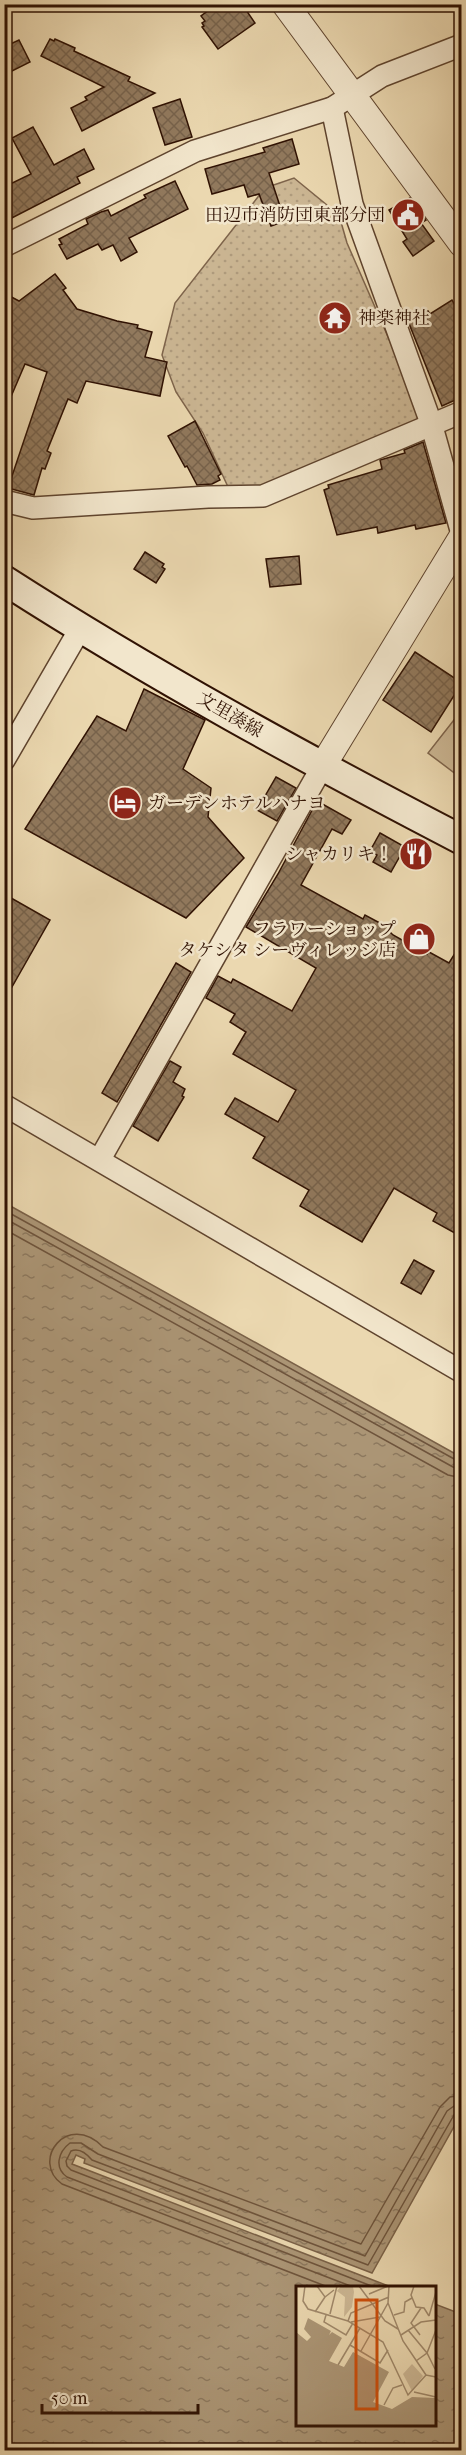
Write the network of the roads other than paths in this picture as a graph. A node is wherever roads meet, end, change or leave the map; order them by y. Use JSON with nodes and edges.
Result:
{"nodes":[{"id":1,"x":294,"y":9,"type":"edge"},
{"id":2,"x":462,"y":45,"type":"edge"},
{"id":3,"x":343,"y":102,"type":"junction"},
{"id":4,"x":462,"y":244,"type":"edge"},
{"id":5,"x":4,"y":246,"type":"edge"},
{"id":6,"x":462,"y":412,"type":"edge"},
{"id":7,"x":431,"y":423,"type":"junction"},
{"id":8,"x":4,"y":501,"type":"edge"},
{"id":9,"x":462,"y":535,"type":"edge"},
{"id":10,"x":4,"y":580,"type":"edge"},
{"id":11,"x":80,"y":629,"type":"junction"},
{"id":12,"x":4,"y":760,"type":"edge"},
{"id":13,"x":322,"y":767,"type":"junction"},
{"id":14,"x":462,"y":840,"type":"edge"},
{"id":15,"x":4,"y":1105,"type":"edge"},
{"id":16,"x":100,"y":1159,"type":"junction"},
{"id":17,"x":462,"y":1372,"type":"edge"}],
"edges":[{"from":1,"to":3,"type":"street"},
{"from":2,"to":3,"type":"street"},
{"from":3,"to":4,"type":"street"},
{"from":3,"to":5,"type":"street"},
{"from":3,"to":7,"type":"street"},
{"from":6,"to":7,"type":"street"},
{"from":7,"to":8,"type":"street"},
{"from":7,"to":9,"type":"street"},
{"from":9,"to":13,"type":"street"},
{"from":10,"to":11,"type":"main road","name":"文里湊線"},
{"from":11,"to":12,"type":"street"},
{"from":11,"to":13,"type":"main road","name":"文里湊線"},
{"from":13,"to":14,"type":"main road","name":"文里湊線"},
{"from":13,"to":16,"type":"street"},
{"from":15,"to":16,"type":"street"},
{"from":16,"to":17,"type":"street"}]}
